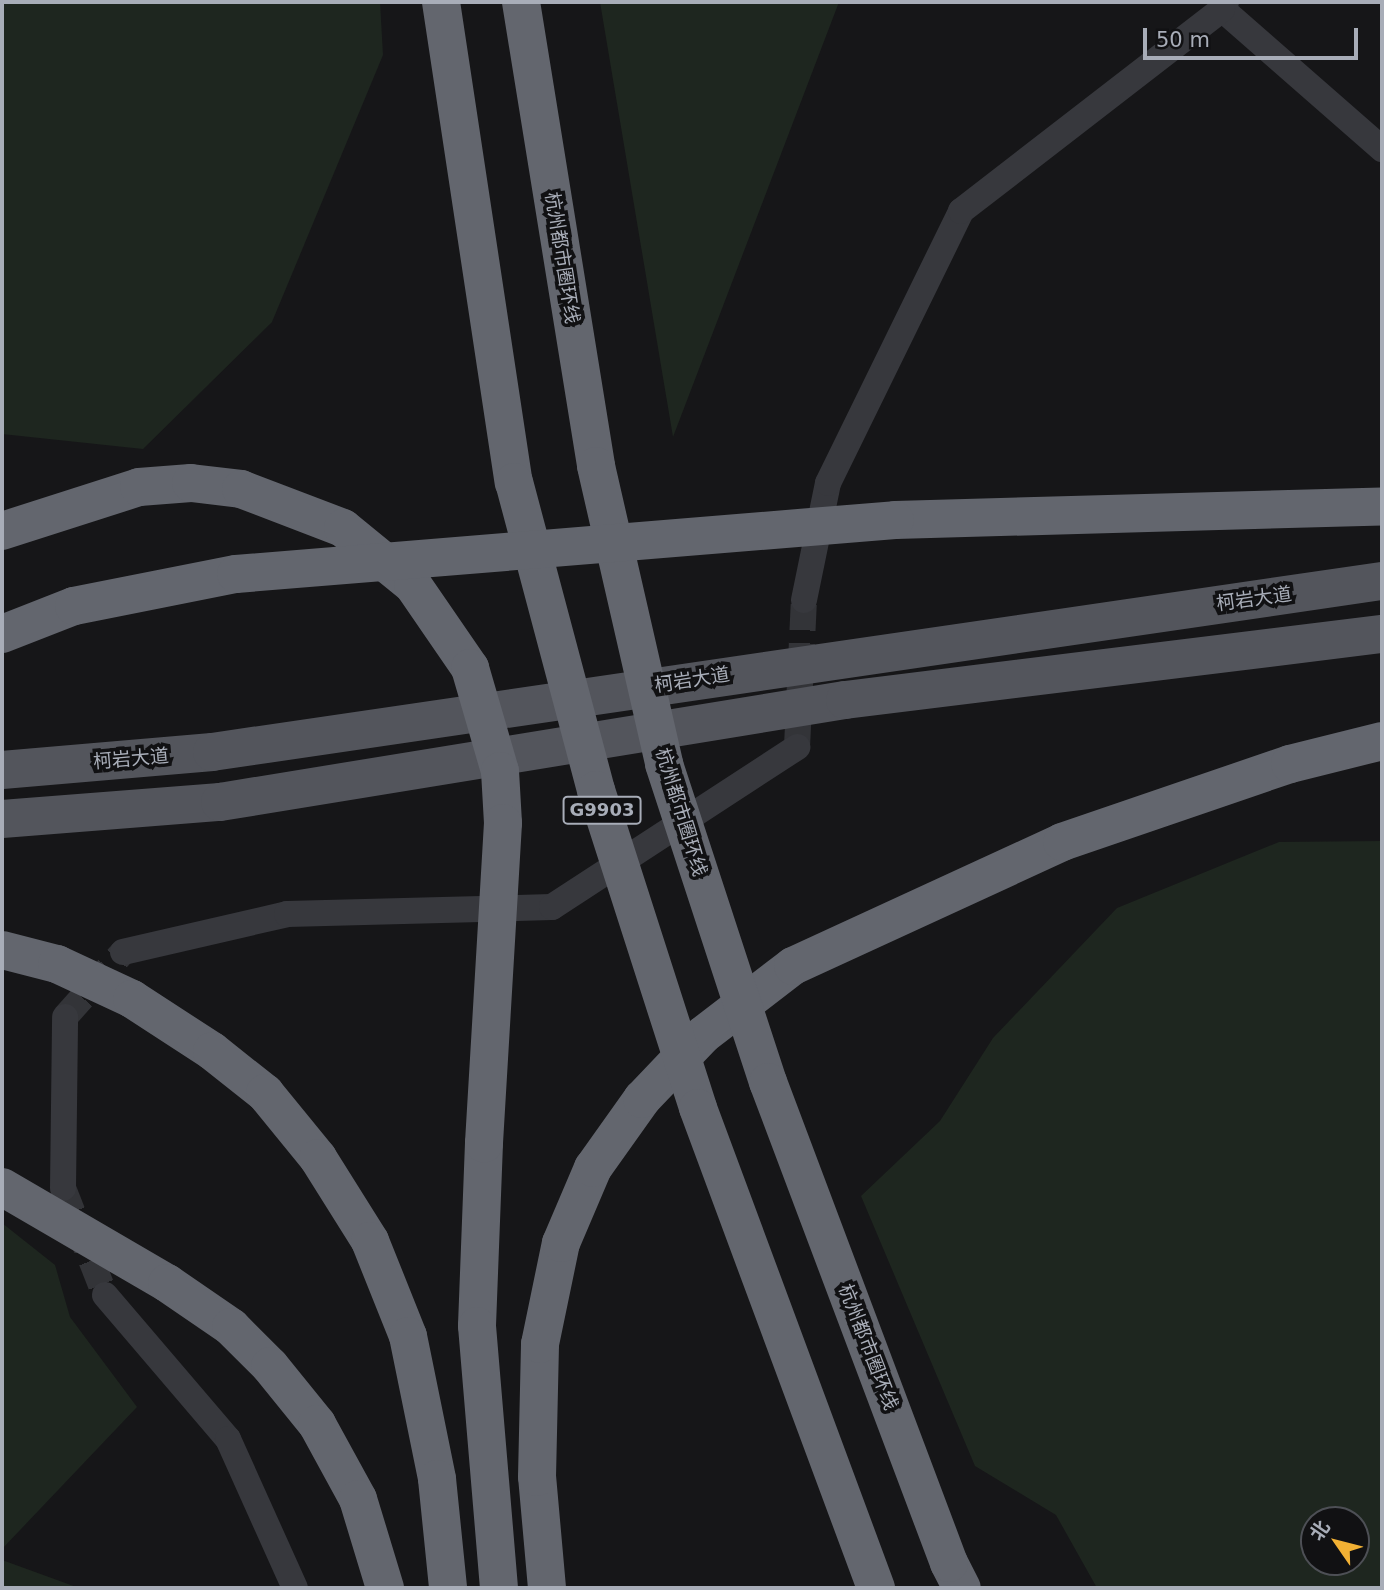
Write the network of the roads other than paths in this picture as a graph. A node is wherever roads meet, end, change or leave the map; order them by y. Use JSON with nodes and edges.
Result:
{"nodes":[{"id":1,"x":440,"y":2,"type":"edge"},
{"id":2,"x":521,"y":2,"type":"edge"},
{"id":3,"x":1224,"y":6,"type":"edge"},
{"id":4,"x":1382,"y":149,"type":"edge"},
{"id":5,"x":1382,"y":506,"type":"edge"},
{"id":6,"x":2,"y":531,"type":"edge"},
{"id":7,"x":1382,"y":581,"type":"edge"},
{"id":8,"x":804,"y":600,"type":"tunnel mouth"},
{"id":9,"x":2,"y":634,"type":"edge"},
{"id":10,"x":1382,"y":634,"type":"edge"},
{"id":11,"x":1382,"y":741,"type":"edge"},
{"id":12,"x":797,"y":747,"type":"dead end"},
{"id":13,"x":2,"y":770,"type":"edge"},
{"id":14,"x":2,"y":819,"type":"edge"},
{"id":15,"x":2,"y":950,"type":"edge"},
{"id":16,"x":123,"y":952,"type":"tunnel mouth"},
{"id":17,"x":65,"y":1017,"type":"tunnel mouth"},
{"id":18,"x":2,"y":1187,"type":"edge"},
{"id":19,"x":63,"y":1188,"type":"tunnel mouth"},
{"id":20,"x":105,"y":1295,"type":"tunnel mouth"},
{"id":21,"x":956,"y":1576,"type":"edge"},
{"id":22,"x":295,"y":1588,"type":"edge"},
{"id":23,"x":385,"y":1588,"type":"edge"},
{"id":24,"x":448,"y":1588,"type":"edge"},
{"id":25,"x":499,"y":1588,"type":"edge"},
{"id":26,"x":547,"y":1588,"type":"edge"},
{"id":27,"x":876,"y":1588,"type":"edge"}],
"edges":[{"from":1,"to":27,"type":"highway","number":"G9903","bridge":true},
{"from":2,"to":21,"type":"highway","name":"杭州都市圈环线","bridge":true},
{"from":3,"to":4,"type":"street"},
{"from":3,"to":8,"type":"street"},
{"from":5,"to":9,"type":"highway","bridge":true},
{"from":6,"to":25,"type":"highway","bridge":true},
{"from":7,"to":13,"type":"main road","name":"柯岩大道"},
{"from":10,"to":14,"type":"main road"},
{"from":11,"to":26,"type":"highway"},
{"from":12,"to":16,"type":"street"},
{"from":15,"to":24,"type":"highway"},
{"from":17,"to":19,"type":"street"},
{"from":18,"to":23,"type":"highway"},
{"from":20,"to":22,"type":"street"}]}
